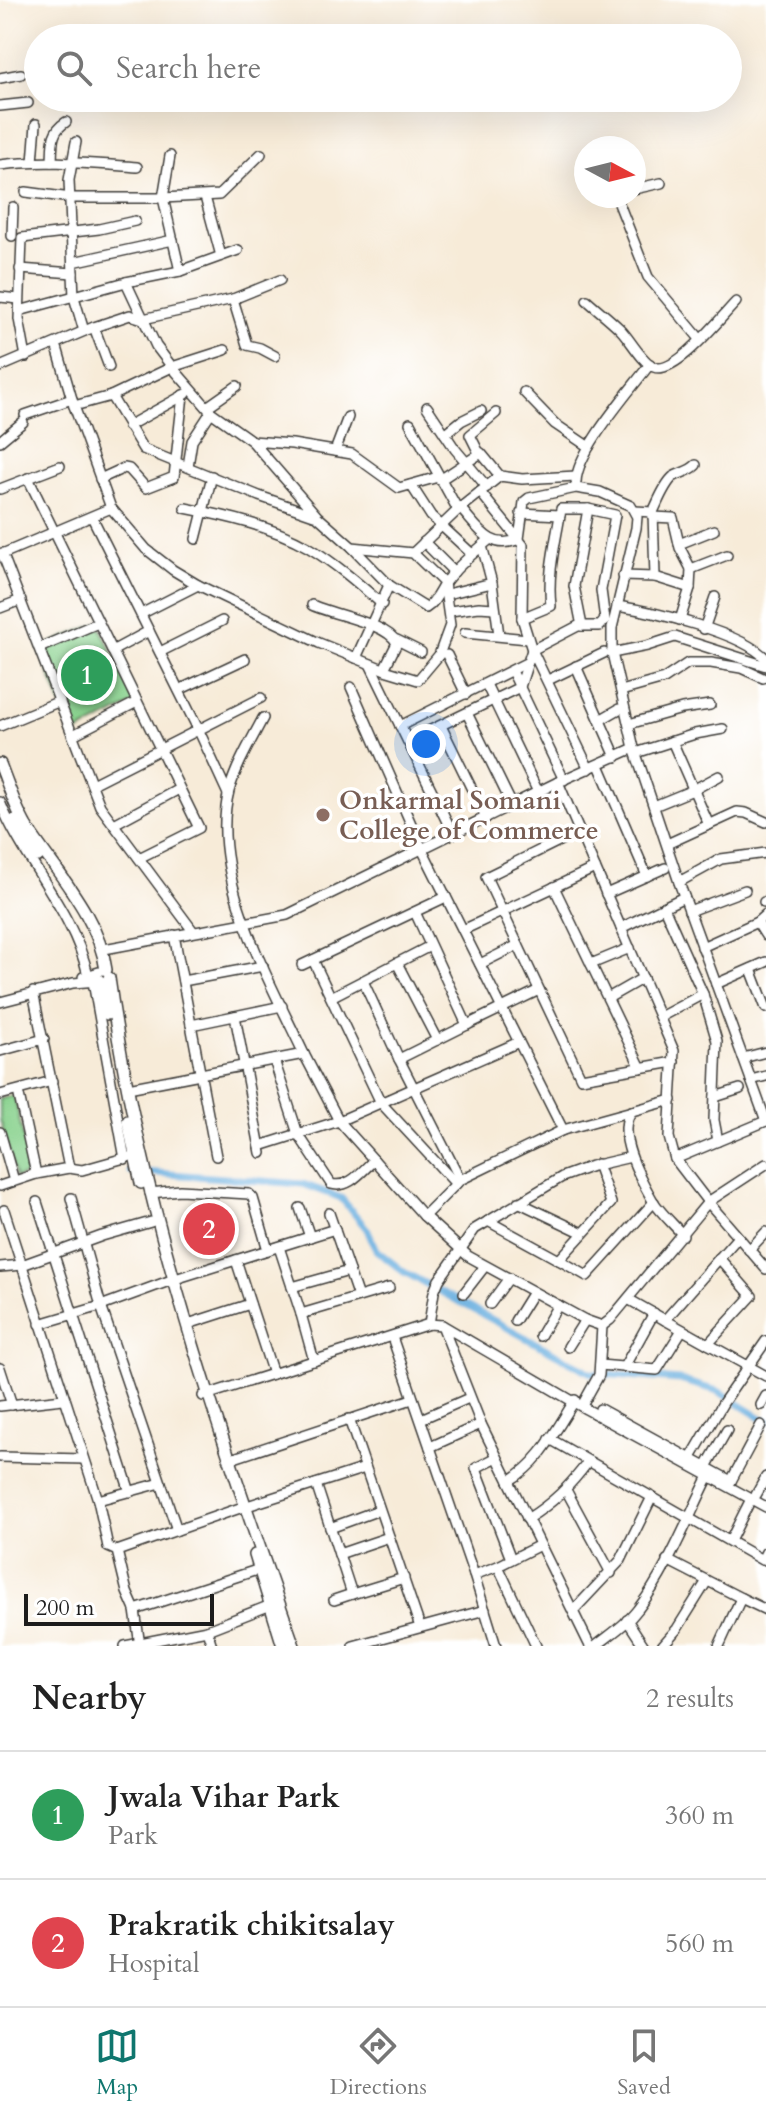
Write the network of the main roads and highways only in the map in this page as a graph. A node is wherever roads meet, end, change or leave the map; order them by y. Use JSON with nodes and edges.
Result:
{"nodes":[{"id":1,"x":0,"y":764,"type":"edge"},
{"id":2,"x":0,"y":783,"type":"edge"},
{"id":3,"x":11,"y":822,"type":"edge"},
{"id":4,"x":99,"y":975,"type":"junction"},
{"id":5,"x":135,"y":1157,"type":"junction"},
{"id":6,"x":148,"y":1191,"type":"junction"},
{"id":7,"x":172,"y":1280,"type":"junction"},
{"id":8,"x":206,"y":1395,"type":"junction"},
{"id":9,"x":244,"y":1507,"type":"junction"},
{"id":10,"x":275,"y":1604,"type":"junction"},
{"id":11,"x":283,"y":1646,"type":"edge"},
{"id":12,"x":294,"y":1646,"type":"edge"}],
"edges":[{"from":1,"to":3,"type":"main road"},
{"from":2,"to":3,"type":"main road"},
{"from":3,"to":4,"type":"main road"},
{"from":3,"to":4,"type":"main road"},
{"from":4,"to":5,"type":"main road"},
{"from":4,"to":5,"type":"main road"},
{"from":5,"to":6,"type":"main road"},
{"from":6,"to":7,"type":"main road"},
{"from":6,"to":7,"type":"main road"},
{"from":7,"to":8,"type":"main road"},
{"from":7,"to":8,"type":"main road"},
{"from":8,"to":9,"type":"main road"},
{"from":8,"to":9,"type":"main road"},
{"from":9,"to":10,"type":"main road"},
{"from":9,"to":10,"type":"main road"},
{"from":10,"to":11,"type":"main road"},
{"from":10,"to":12,"type":"main road"}]}
